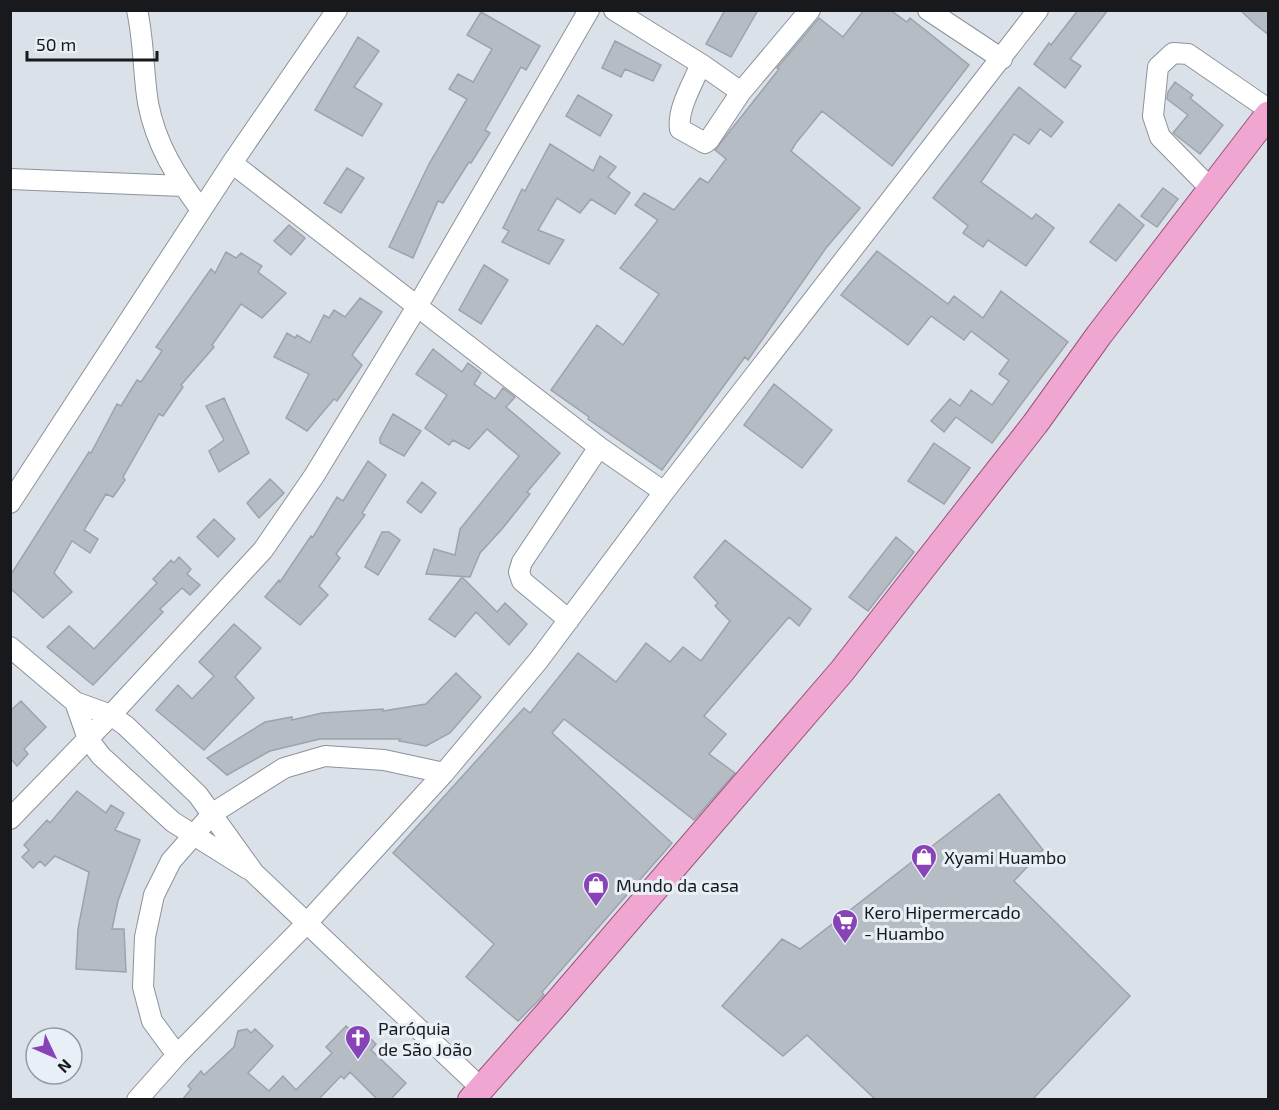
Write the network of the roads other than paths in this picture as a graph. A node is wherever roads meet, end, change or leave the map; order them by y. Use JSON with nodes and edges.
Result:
{"nodes":[{"id":1,"x":137,"y":10,"type":"edge"},
{"id":2,"x":337,"y":10,"type":"edge"},
{"id":3,"x":589,"y":10,"type":"edge"},
{"id":4,"x":614,"y":10,"type":"edge"},
{"id":5,"x":810,"y":10,"type":"edge"},
{"id":6,"x":928,"y":10,"type":"edge"},
{"id":7,"x":1038,"y":10,"type":"edge"},
{"id":8,"x":1002,"y":59,"type":"junction"},
{"id":9,"x":701,"y":64,"type":"junction"},
{"id":10,"x":741,"y":92,"type":"junction"},
{"id":11,"x":1269,"y":109,"type":"edge"},
{"id":12,"x":1269,"y":114,"type":"edge"},
{"id":13,"x":232,"y":163,"type":"junction"},
{"id":14,"x":10,"y":179,"type":"edge"},
{"id":15,"x":183,"y":186,"type":"junction"},
{"id":16,"x":1211,"y":189,"type":"junction"},
{"id":17,"x":201,"y":210,"type":"junction"},
{"id":18,"x":418,"y":305,"type":"junction"},
{"id":19,"x":599,"y":447,"type":"junction"},
{"id":20,"x":664,"y":492,"type":"junction"},
{"id":21,"x":10,"y":503,"type":"edge"},
{"id":22,"x":569,"y":620,"type":"junction"},
{"id":23,"x":10,"y":647,"type":"edge"},
{"id":24,"x":75,"y":702,"type":"junction"},
{"id":25,"x":111,"y":715,"type":"junction"},
{"id":26,"x":88,"y":739,"type":"junction"},
{"id":27,"x":444,"y":773,"type":"junction"},
{"id":28,"x":213,"y":813,"type":"junction"},
{"id":29,"x":10,"y":819,"type":"edge"},
{"id":30,"x":194,"y":835,"type":"junction"},
{"id":31,"x":254,"y":873,"type":"junction"},
{"id":32,"x":306,"y":924,"type":"junction"},
{"id":33,"x":177,"y":1055,"type":"junction"},
{"id":34,"x":476,"y":1094,"type":"edge"},
{"id":35,"x":137,"y":1100,"type":"edge"}],
"edges":[{"from":1,"to":15,"type":"street"},
{"from":2,"to":13,"type":"street"},
{"from":3,"to":18,"type":"street"},
{"from":4,"to":9,"type":"street"},
{"from":5,"to":10,"type":"street"},
{"from":6,"to":8,"type":"street"},
{"from":7,"to":8,"type":"street"},
{"from":8,"to":20,"type":"street"},
{"from":9,"to":10,"type":"street"},
{"from":9,"to":10,"type":"street"},
{"from":11,"to":16,"type":"street"},
{"from":12,"to":16,"type":"main road"},
{"from":13,"to":17,"type":"street"},
{"from":13,"to":18,"type":"street"},
{"from":14,"to":15,"type":"street"},
{"from":15,"to":17,"type":"street"},
{"from":16,"to":34,"type":"main road"},
{"from":17,"to":21,"type":"street"},
{"from":18,"to":19,"type":"street"},
{"from":18,"to":25,"type":"street"},
{"from":19,"to":20,"type":"street"},
{"from":19,"to":22,"type":"street"},
{"from":20,"to":22,"type":"street"},
{"from":22,"to":27,"type":"street"},
{"from":23,"to":24,"type":"street"},
{"from":24,"to":25,"type":"street"},
{"from":24,"to":26,"type":"street"},
{"from":25,"to":26,"type":"street"},
{"from":25,"to":28,"type":"street"},
{"from":26,"to":29,"type":"street"},
{"from":26,"to":30,"type":"street"},
{"from":27,"to":28,"type":"street"},
{"from":27,"to":32,"type":"street"},
{"from":28,"to":30,"type":"street"},
{"from":28,"to":31,"type":"street"},
{"from":30,"to":31,"type":"street"},
{"from":30,"to":33,"type":"street"},
{"from":31,"to":32,"type":"street"},
{"from":32,"to":33,"type":"street"},
{"from":32,"to":34,"type":"street"},
{"from":33,"to":35,"type":"street"}]}
